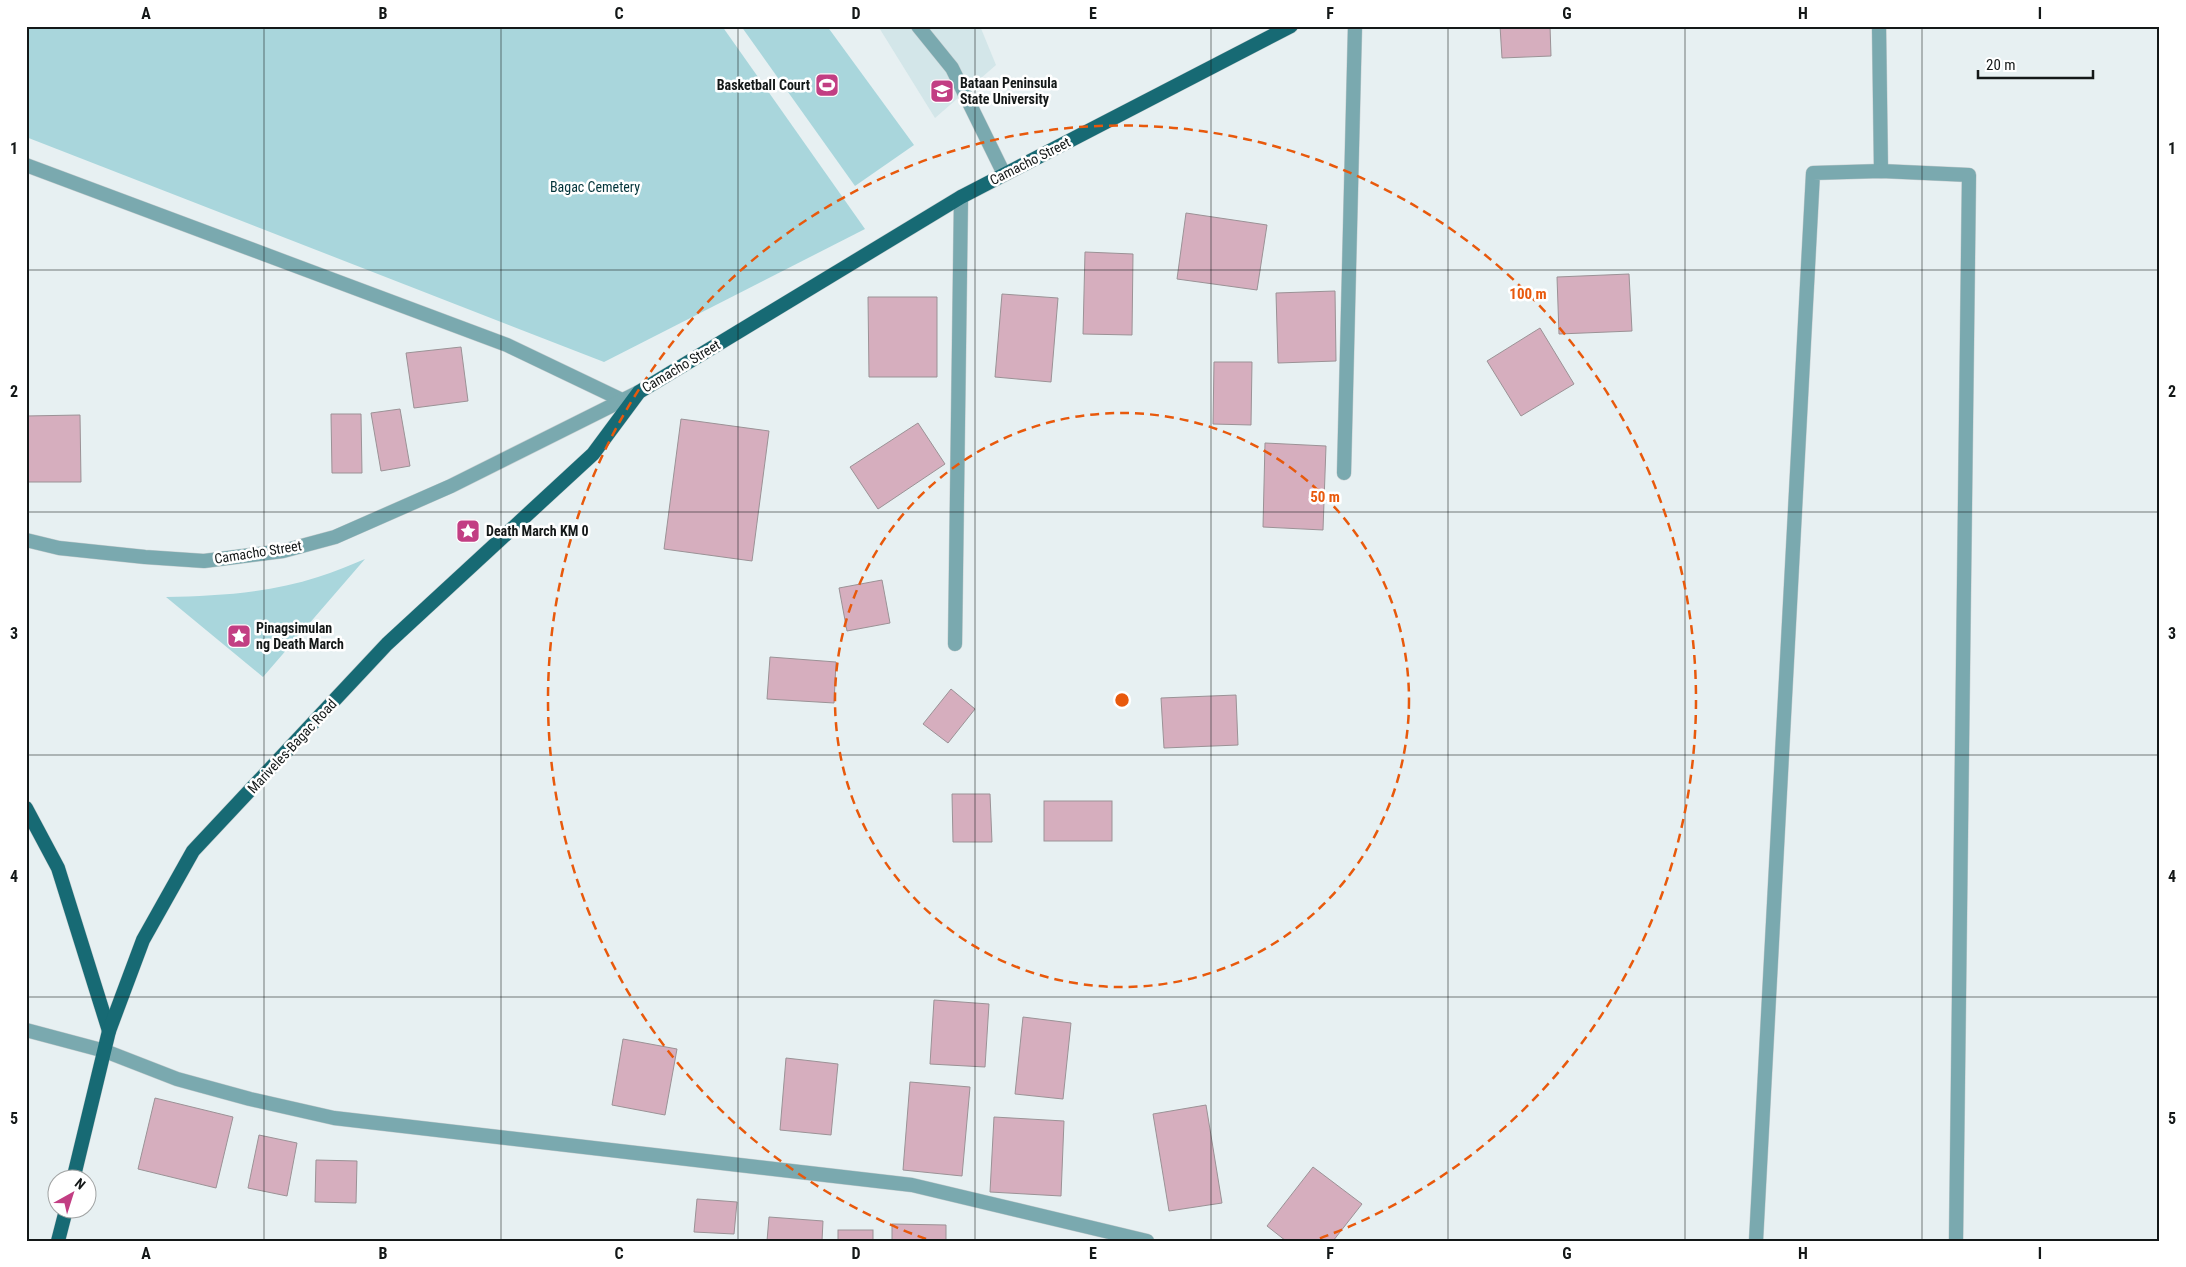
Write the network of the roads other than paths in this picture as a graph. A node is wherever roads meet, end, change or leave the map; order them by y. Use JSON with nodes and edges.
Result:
{"nodes":[{"id":1,"x":918,"y":26,"type":"edge"},
{"id":2,"x":1291,"y":26,"type":"edge"},
{"id":3,"x":1355,"y":26,"type":"edge"},
{"id":4,"x":1879,"y":26,"type":"edge"},
{"id":5,"x":26,"y":165,"type":"edge"},
{"id":6,"x":1881,"y":170,"type":"junction"},
{"id":7,"x":1004,"y":174,"type":"junction"},
{"id":8,"x":960,"y":197,"type":"junction"},
{"id":9,"x":638,"y":392,"type":"junction"},
{"id":10,"x":622,"y":400,"type":"junction"},
{"id":11,"x":1344,"y":473,"type":"dead end"},
{"id":12,"x":26,"y":540,"type":"edge"},
{"id":13,"x":955,"y":644,"type":"dead end"},
{"id":14,"x":26,"y":808,"type":"edge"},
{"id":15,"x":26,"y":1030,"type":"edge"},
{"id":16,"x":110,"y":1031,"type":"junction"},
{"id":17,"x":105,"y":1051,"type":"junction"},
{"id":18,"x":75,"y":1170,"type":"edge"},
{"id":19,"x":63,"y":1220,"type":"edge"},
{"id":20,"x":58,"y":1241,"type":"edge"},
{"id":21,"x":1147,"y":1241,"type":"edge"},
{"id":22,"x":1756,"y":1241,"type":"edge"},
{"id":23,"x":1956,"y":1241,"type":"edge"}],
"edges":[{"from":1,"to":7,"type":"street"},
{"from":2,"to":7,"type":"main road","name":"Camacho Street"},
{"from":3,"to":11,"type":"street"},
{"from":4,"to":6,"type":"street"},
{"from":5,"to":10,"type":"street"},
{"from":6,"to":22,"type":"street"},
{"from":6,"to":23,"type":"street"},
{"from":7,"to":8,"type":"main road","name":"Camacho Street"},
{"from":8,"to":9,"type":"main road","name":"Camacho Street"},
{"from":8,"to":13,"type":"street"},
{"from":9,"to":10,"type":"street","name":"Camacho Street"},
{"from":9,"to":16,"type":"main road","name":"Mariveles-Bagac Road"},
{"from":10,"to":12,"type":"street","name":"Camacho Street"},
{"from":14,"to":16,"type":"main road"},
{"from":15,"to":17,"type":"street"},
{"from":16,"to":17,"type":"main road","name":"Mariveles-Bagac Road"},
{"from":17,"to":18,"type":"main road","name":"Mariveles-Bagac Road"},
{"from":17,"to":21,"type":"street"},
{"from":19,"to":20,"type":"main road"}]}
